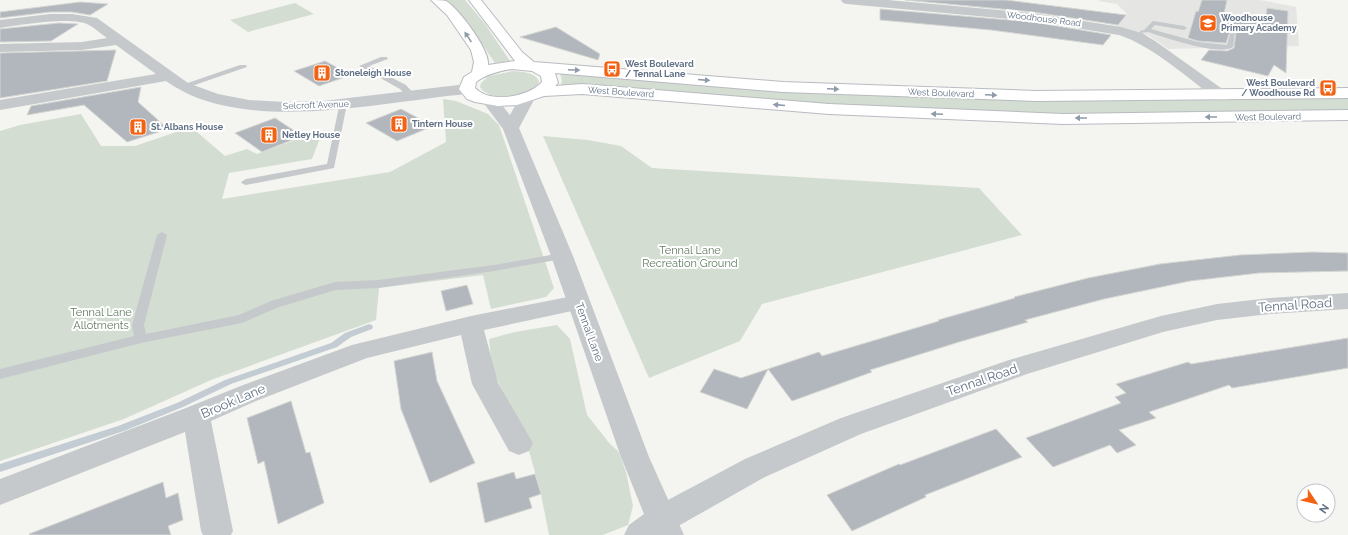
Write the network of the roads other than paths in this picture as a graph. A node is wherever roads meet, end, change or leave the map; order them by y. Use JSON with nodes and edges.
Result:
{"nodes":[{"id":1,"x":437,"y":0,"type":"edge"},
{"id":2,"x":475,"y":0,"type":"edge"},
{"id":3,"x":847,"y":0,"type":"edge"},
{"id":4,"x":0,"y":24,"type":"edge"},
{"id":5,"x":1184,"y":28,"type":"dead end"},
{"id":6,"x":1147,"y":30,"type":"junction"},
{"id":7,"x":1233,"y":34,"type":"dead end"},
{"id":8,"x":1132,"y":35,"type":"junction"},
{"id":9,"x":119,"y":40,"type":"junction"},
{"id":10,"x":3,"y":45,"type":"edge"},
{"id":11,"x":384,"y":59,"type":"dead end"},
{"id":12,"x":243,"y":67,"type":"dead end"},
{"id":13,"x":532,"y":67,"type":"junction"},
{"id":14,"x":479,"y":72,"type":"junction"},
{"id":15,"x":169,"y":76,"type":"junction"},
{"id":16,"x":183,"y":86,"type":"junction"},
{"id":17,"x":467,"y":89,"type":"junction"},
{"id":18,"x":1348,"y":93,"type":"edge"},
{"id":19,"x":410,"y":94,"type":"junction"},
{"id":20,"x":534,"y":95,"type":"junction"},
{"id":21,"x":1222,"y":96,"type":"junction"},
{"id":22,"x":490,"y":101,"type":"junction"},
{"id":23,"x":343,"y":104,"type":"junction"},
{"id":24,"x":0,"y":105,"type":"edge"},
{"id":25,"x":1348,"y":115,"type":"edge"},
{"id":26,"x":511,"y":128,"type":"junction"},
{"id":27,"x":246,"y":182,"type":"dead end"},
{"id":28,"x":162,"y":235,"type":"dead end"},
{"id":29,"x":562,"y":256,"type":"junction"},
{"id":30,"x":1348,"y":301,"type":"edge"},
{"id":31,"x":578,"y":303,"type":"junction"},
{"id":32,"x":471,"y":324,"type":"junction"},
{"id":33,"x":141,"y":339,"type":"junction"},
{"id":34,"x":0,"y":374,"type":"edge"},
{"id":35,"x":196,"y":416,"type":"junction"},
{"id":36,"x":519,"y":443,"type":"dead end"},
{"id":37,"x":0,"y":492,"type":"edge"},
{"id":38,"x":657,"y":530,"type":"edge"},
{"id":39,"x":217,"y":531,"type":"dead end"}],
"edges":[{"from":14,"to":1,"type":"main road","one_way":true},
{"from":2,"to":13,"type":"main road"},
{"from":3,"to":8,"type":"street","name":"Woodhouse Road"},
{"from":4,"to":9,"type":"street","name":"Selcroft Avenue"},
{"from":5,"to":6,"type":"lane"},
{"from":6,"to":7,"type":"lane"},
{"from":6,"to":8,"type":"lane"},
{"from":8,"to":21,"type":"street","name":"Woodhouse Road"},
{"from":9,"to":10,"type":"street"},
{"from":9,"to":15,"type":"street","name":"Selcroft Avenue"},
{"from":11,"to":19,"type":"lane"},
{"from":12,"to":16,"type":"lane"},
{"from":13,"to":14,"type":"main road","name":"West Boulevard"},
{"from":13,"to":20,"type":"main road"},
{"from":13,"to":21,"type":"main road","name":"West Boulevard","one_way":true},
{"from":14,"to":17,"type":"main road"},
{"from":15,"to":16,"type":"street","name":"Selcroft Avenue"},
{"from":15,"to":24,"type":"street"},
{"from":16,"to":23,"type":"street","name":"Selcroft Avenue"},
{"from":17,"to":19,"type":"street","name":"Selcroft Avenue"},
{"from":17,"to":22,"type":"main road"},
{"from":18,"to":21,"type":"main road","name":"West Boulevard"},
{"from":19,"to":23,"type":"street","name":"Selcroft Avenue"},
{"from":20,"to":22,"type":"main road","name":"West Boulevard"},
{"from":25,"to":20,"type":"main road","name":"West Boulevard","one_way":true},
{"from":20,"to":26,"type":"street"},
{"from":22,"to":26,"type":"street","name":"Tennal Lane"},
{"from":23,"to":27,"type":"lane"},
{"from":26,"to":29,"type":"street","name":"Tennal Lane"},
{"from":28,"to":33,"type":"lane"},
{"from":29,"to":31,"type":"street","name":"Tennal Lane"},
{"from":29,"to":33,"type":"lane"},
{"from":30,"to":38,"type":"street","name":"Tennal Road"},
{"from":31,"to":32,"type":"street","name":"Brook Lane"},
{"from":31,"to":38,"type":"street","name":"Tennal Lane"},
{"from":32,"to":35,"type":"street","name":"Brook Lane"},
{"from":32,"to":36,"type":"street"},
{"from":33,"to":34,"type":"lane"},
{"from":35,"to":37,"type":"street","name":"Brook Lane"},
{"from":35,"to":39,"type":"street"}]}
